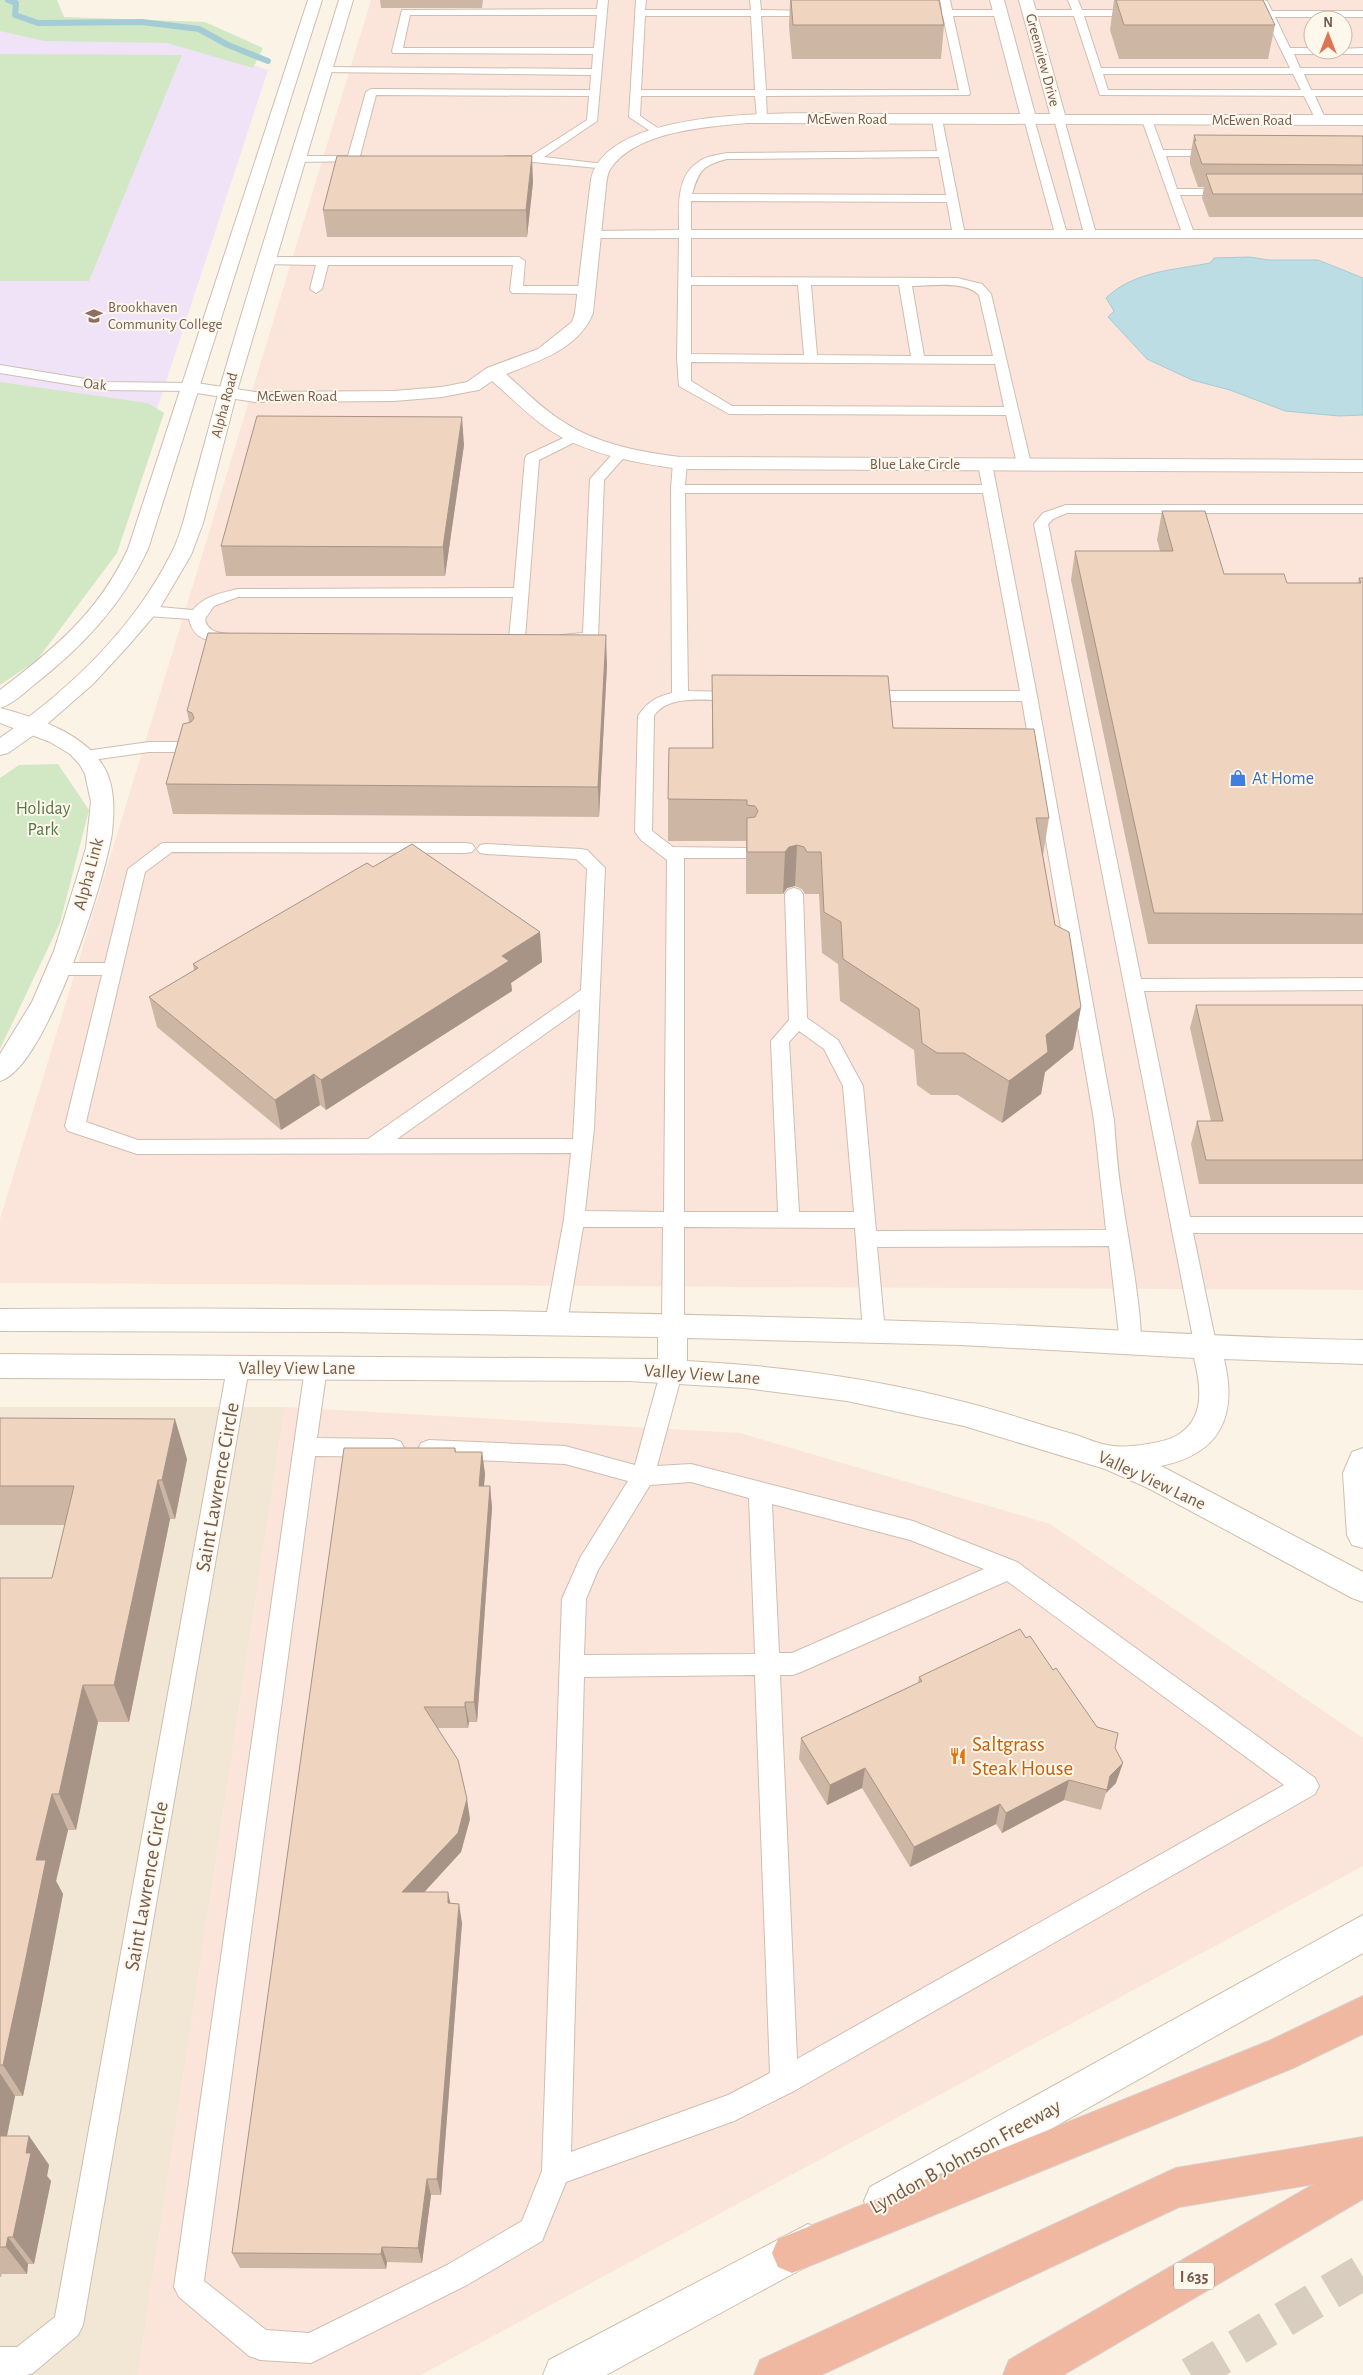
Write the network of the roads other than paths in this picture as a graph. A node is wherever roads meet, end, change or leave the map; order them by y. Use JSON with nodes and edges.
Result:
{"nodes":[{"id":1,"x":315,"y":0,"type":"edge"},
{"id":2,"x":346,"y":0,"type":"edge"},
{"id":3,"x":603,"y":0,"type":"edge"},
{"id":4,"x":641,"y":0,"type":"edge"},
{"id":5,"x":756,"y":0,"type":"edge"},
{"id":6,"x":945,"y":0,"type":"edge"},
{"id":7,"x":1073,"y":0,"type":"edge"},
{"id":8,"x":1262,"y":0,"type":"edge"},
{"id":9,"x":999,"y":7,"type":"edge"},
{"id":10,"x":1028,"y":7,"type":"edge"},
{"id":11,"x":602,"y":12,"type":"junction"},
{"id":12,"x":640,"y":13,"type":"junction"},
{"id":13,"x":756,"y":13,"type":"junction"},
{"id":14,"x":823,"y":13,"type":"edge"},
{"id":15,"x":919,"y":13,"type":"edge"},
{"id":16,"x":948,"y":13,"type":"junction"},
{"id":17,"x":1078,"y":13,"type":"junction"},
{"id":18,"x":1145,"y":14,"type":"edge"},
{"id":19,"x":1230,"y":14,"type":"edge"},
{"id":20,"x":1269,"y":14,"type":"junction"},
{"id":21,"x":1363,"y":14,"type":"edge"},
{"id":22,"x":598,"y":51,"type":"junction"},
{"id":23,"x":1287,"y":51,"type":"junction"},
{"id":24,"x":1363,"y":51,"type":"edge"},
{"id":25,"x":324,"y":70,"type":"junction"},
{"id":26,"x":1097,"y":71,"type":"junction"},
{"id":27,"x":1297,"y":71,"type":"junction"},
{"id":28,"x":1363,"y":71,"type":"edge"},
{"id":29,"x":597,"y":72,"type":"junction"},
{"id":30,"x":636,"y":92,"type":"junction"},
{"id":31,"x":595,"y":93,"type":"junction"},
{"id":32,"x":760,"y":93,"type":"junction"},
{"id":33,"x":1308,"y":93,"type":"junction"},
{"id":34,"x":1363,"y":93,"type":"edge"},
{"id":35,"x":762,"y":118,"type":"junction"},
{"id":36,"x":937,"y":119,"type":"junction"},
{"id":37,"x":1029,"y":119,"type":"junction"},
{"id":38,"x":1059,"y":119,"type":"junction"},
{"id":39,"x":1147,"y":120,"type":"junction"},
{"id":40,"x":1321,"y":120,"type":"junction"},
{"id":41,"x":1363,"y":120,"type":"edge"},
{"id":42,"x":658,"y":133,"type":"junction"},
{"id":43,"x":1159,"y":153,"type":"junction"},
{"id":44,"x":1227,"y":153,"type":"edge"},
{"id":45,"x":944,"y":154,"type":"junction"},
{"id":46,"x":297,"y":159,"type":"junction"},
{"id":47,"x":353,"y":159,"type":"junction"},
{"id":48,"x":372,"y":159,"type":"edge"},
{"id":49,"x":495,"y":159,"type":"edge"},
{"id":50,"x":533,"y":159,"type":"junction"},
{"id":51,"x":604,"y":167,"type":"junction"},
{"id":52,"x":1061,"y":181,"type":"junction"},
{"id":53,"x":1173,"y":192,"type":"junction"},
{"id":54,"x":1243,"y":192,"type":"edge"},
{"id":55,"x":685,"y":197,"type":"junction"},
{"id":56,"x":952,"y":199,"type":"junction"},
{"id":57,"x":593,"y":234,"type":"junction"},
{"id":58,"x":683,"y":234,"type":"junction"},
{"id":59,"x":959,"y":234,"type":"junction"},
{"id":60,"x":1061,"y":234,"type":"junction"},
{"id":61,"x":1090,"y":234,"type":"junction"},
{"id":62,"x":1188,"y":234,"type":"junction"},
{"id":63,"x":1363,"y":234,"type":"edge"},
{"id":64,"x":266,"y":261,"type":"junction"},
{"id":65,"x":323,"y":261,"type":"junction"},
{"id":66,"x":683,"y":281,"type":"junction"},
{"id":67,"x":804,"y":282,"type":"junction"},
{"id":68,"x":905,"y":282,"type":"junction"},
{"id":69,"x":316,"y":290,"type":"dead end"},
{"id":70,"x":586,"y":290,"type":"junction"},
{"id":71,"x":684,"y":358,"type":"junction"},
{"id":72,"x":811,"y":359,"type":"junction"},
{"id":73,"x":918,"y":359,"type":"junction"},
{"id":74,"x":1000,"y":360,"type":"junction"},
{"id":75,"x":0,"y":369,"type":"edge"},
{"id":76,"x":493,"y":372,"type":"junction"},
{"id":77,"x":190,"y":388,"type":"junction"},
{"id":78,"x":229,"y":388,"type":"junction"},
{"id":79,"x":1011,"y":411,"type":"junction"},
{"id":80,"x":576,"y":436,"type":"junction"},
{"id":81,"x":622,"y":452,"type":"junction"},
{"id":82,"x":680,"y":463,"type":"junction"},
{"id":83,"x":985,"y":464,"type":"junction"},
{"id":84,"x":1024,"y":464,"type":"junction"},
{"id":85,"x":1363,"y":466,"type":"edge"},
{"id":86,"x":678,"y":489,"type":"junction"},
{"id":87,"x":989,"y":489,"type":"junction"},
{"id":88,"x":1363,"y":509,"type":"edge"},
{"id":89,"x":521,"y":592,"type":"junction"},
{"id":90,"x":148,"y":611,"type":"junction"},
{"id":91,"x":197,"y":616,"type":"junction"},
{"id":92,"x":535,"y":638,"type":"edge"},
{"id":93,"x":553,"y":638,"type":"edge"},
{"id":94,"x":247,"y":639,"type":"edge"},
{"id":95,"x":680,"y":696,"type":"junction"},
{"id":96,"x":751,"y":696,"type":"edge"},
{"id":97,"x":845,"y":696,"type":"edge"},
{"id":98,"x":1029,"y":696,"type":"junction"},
{"id":99,"x":0,"y":701,"type":"edge"},
{"id":100,"x":0,"y":715,"type":"edge"},
{"id":101,"x":30,"y":727,"type":"junction"},
{"id":102,"x":191,"y":747,"type":"edge"},
{"id":103,"x":0,"y":748,"type":"edge"},
{"id":104,"x":85,"y":756,"type":"junction"},
{"id":105,"x":466,"y":848,"type":"dead end"},
{"id":106,"x":486,"y":848,"type":"dead end"},
{"id":107,"x":669,"y":852,"type":"junction"},
{"id":108,"x":746,"y":854,"type":"edge"},
{"id":109,"x":795,"y":898,"type":"dead end"},
{"id":110,"x":60,"y":969,"type":"junction"},
{"id":111,"x":113,"y":969,"type":"junction"},
{"id":112,"x":1133,"y":984,"type":"junction"},
{"id":113,"x":1363,"y":984,"type":"edge"},
{"id":114,"x":590,"y":994,"type":"junction"},
{"id":115,"x":798,"y":1021,"type":"junction"},
{"id":116,"x":0,"y":1072,"type":"edge"},
{"id":117,"x":373,"y":1146,"type":"junction"},
{"id":118,"x":582,"y":1146,"type":"junction"},
{"id":119,"x":574,"y":1219,"type":"junction"},
{"id":120,"x":673,"y":1220,"type":"junction"},
{"id":121,"x":789,"y":1220,"type":"junction"},
{"id":122,"x":1181,"y":1225,"type":"junction"},
{"id":123,"x":1363,"y":1225,"type":"edge"},
{"id":124,"x":865,"y":1230,"type":"junction"},
{"id":125,"x":1118,"y":1238,"type":"junction"},
{"id":126,"x":0,"y":1320,"type":"edge"},
{"id":127,"x":556,"y":1323,"type":"junction"},
{"id":128,"x":673,"y":1325,"type":"junction"},
{"id":129,"x":874,"y":1332,"type":"junction"},
{"id":130,"x":1131,"y":1344,"type":"junction"},
{"id":131,"x":1206,"y":1348,"type":"junction"},
{"id":132,"x":1363,"y":1352,"type":"edge"},
{"id":133,"x":0,"y":1366,"type":"edge"},
{"id":134,"x":238,"y":1368,"type":"junction"},
{"id":135,"x":316,"y":1368,"type":"junction"},
{"id":136,"x":672,"y":1370,"type":"junction"},
{"id":137,"x":305,"y":1447,"type":"junction"},
{"id":138,"x":1113,"y":1459,"type":"junction"},
{"id":139,"x":1363,"y":1461,"type":"edge"},
{"id":140,"x":643,"y":1476,"type":"junction"},
{"id":141,"x":760,"y":1491,"type":"junction"},
{"id":142,"x":1363,"y":1534,"type":"edge"},
{"id":143,"x":1009,"y":1569,"type":"junction"},
{"id":144,"x":1363,"y":1588,"type":"edge"},
{"id":145,"x":767,"y":1665,"type":"junction"},
{"id":146,"x":572,"y":1666,"type":"junction"},
{"id":147,"x":1363,"y":1933,"type":"edge"},
{"id":148,"x":1363,"y":2015,"type":"edge"},
{"id":149,"x":784,"y":2081,"type":"junction"},
{"id":150,"x":1363,"y":2156,"type":"edge"},
{"id":151,"x":556,"y":2171,"type":"junction"},
{"id":152,"x":1363,"y":2177,"type":"edge"},
{"id":153,"x":792,"y":2253,"type":"junction"},
{"id":154,"x":0,"y":2362,"type":"edge"},
{"id":155,"x":564,"y":2375,"type":"edge"},
{"id":156,"x":775,"y":2375,"type":"edge"},
{"id":157,"x":1024,"y":2375,"type":"edge"}],
"edges":[{"from":1,"to":77,"type":"street"},
{"from":2,"to":25,"type":"street","name":"Alpha Road"},
{"from":3,"to":11,"type":"lane"},
{"from":4,"to":12,"type":"lane"},
{"from":5,"to":13,"type":"lane"},
{"from":6,"to":16,"type":"lane"},
{"from":7,"to":17,"type":"lane"},
{"from":8,"to":20,"type":"lane"},
{"from":9,"to":10,"type":"street"},
{"from":9,"to":16,"type":"lane"},
{"from":9,"to":37,"type":"street","name":"Greenview Drive"},
{"from":10,"to":17,"type":"lane"},
{"from":10,"to":38,"type":"street","name":"Greenview Drive"},
{"from":11,"to":22,"type":"lane"},
{"from":11,"to":22,"type":"lane"},
{"from":12,"to":13,"type":"lane"},
{"from":12,"to":30,"type":"lane"},
{"from":13,"to":14,"type":"lane"},
{"from":13,"to":32,"type":"lane"},
{"from":15,"to":16,"type":"lane"},
{"from":16,"to":32,"type":"lane"},
{"from":17,"to":18,"type":"lane"},
{"from":17,"to":26,"type":"lane"},
{"from":19,"to":20,"type":"lane"},
{"from":20,"to":21,"type":"lane"},
{"from":20,"to":23,"type":"lane"},
{"from":22,"to":29,"type":"lane"},
{"from":23,"to":24,"type":"lane"},
{"from":23,"to":27,"type":"lane"},
{"from":25,"to":29,"type":"lane"},
{"from":25,"to":46,"type":"street","name":"Alpha Road"},
{"from":26,"to":27,"type":"lane"},
{"from":26,"to":33,"type":"lane"},
{"from":27,"to":28,"type":"lane"},
{"from":27,"to":33,"type":"lane"},
{"from":29,"to":31,"type":"lane"},
{"from":30,"to":32,"type":"lane"},
{"from":30,"to":42,"type":"lane"},
{"from":31,"to":47,"type":"lane"},
{"from":31,"to":50,"type":"lane"},
{"from":32,"to":35,"type":"lane"},
{"from":33,"to":34,"type":"lane"},
{"from":33,"to":40,"type":"lane"},
{"from":35,"to":36,"type":"street","name":"McEwen Road"},
{"from":35,"to":42,"type":"street","name":"McEwen Road"},
{"from":36,"to":37,"type":"street","name":"McEwen Road"},
{"from":36,"to":45,"type":"lane"},
{"from":37,"to":38,"type":"street","name":"McEwen Road"},
{"from":37,"to":52,"type":"lane"},
{"from":38,"to":39,"type":"street","name":"McEwen Road"},
{"from":38,"to":52,"type":"lane"},
{"from":39,"to":40,"type":"street","name":"McEwen Road"},
{"from":39,"to":43,"type":"lane"},
{"from":40,"to":41,"type":"street","name":"McEwen Road"},
{"from":42,"to":51,"type":"street","name":"McEwen Road"},
{"from":43,"to":44,"type":"lane"},
{"from":43,"to":53,"type":"lane"},
{"from":45,"to":55,"type":"lane"},
{"from":45,"to":56,"type":"lane"},
{"from":46,"to":47,"type":"lane"},
{"from":46,"to":64,"type":"street","name":"Alpha Road"},
{"from":47,"to":48,"type":"lane"},
{"from":49,"to":50,"type":"lane"},
{"from":50,"to":51,"type":"lane"},
{"from":51,"to":57,"type":"street","name":"McEwen Road"},
{"from":52,"to":60,"type":"lane"},
{"from":52,"to":61,"type":"lane"},
{"from":53,"to":54,"type":"lane"},
{"from":53,"to":62,"type":"lane"},
{"from":55,"to":56,"type":"lane"},
{"from":55,"to":58,"type":"lane"},
{"from":56,"to":59,"type":"lane"},
{"from":57,"to":58,"type":"lane"},
{"from":57,"to":70,"type":"street","name":"McEwen Road"},
{"from":58,"to":59,"type":"lane"},
{"from":58,"to":66,"type":"lane"},
{"from":59,"to":60,"type":"lane"},
{"from":60,"to":61,"type":"lane"},
{"from":61,"to":62,"type":"lane"},
{"from":62,"to":63,"type":"lane"},
{"from":64,"to":65,"type":"lane"},
{"from":64,"to":78,"type":"street","name":"Alpha Road"},
{"from":65,"to":69,"type":"lane"},
{"from":65,"to":70,"type":"lane"},
{"from":66,"to":67,"type":"lane"},
{"from":66,"to":71,"type":"lane"},
{"from":67,"to":68,"type":"lane"},
{"from":67,"to":72,"type":"lane"},
{"from":68,"to":73,"type":"lane"},
{"from":68,"to":74,"type":"lane"},
{"from":70,"to":76,"type":"street","name":"McEwen Road"},
{"from":71,"to":72,"type":"lane"},
{"from":71,"to":79,"type":"lane"},
{"from":72,"to":73,"type":"lane"},
{"from":73,"to":74,"type":"lane"},
{"from":74,"to":79,"type":"lane"},
{"from":75,"to":77,"type":"lane","name":"Oak"},
{"from":76,"to":78,"type":"street","name":"McEwen Road"},
{"from":76,"to":80,"type":"street","name":"Blue Lake Circle"},
{"from":77,"to":78,"type":"street","name":"McEwen Road"},
{"from":77,"to":99,"type":"street"},
{"from":78,"to":90,"type":"street","name":"Alpha Road"},
{"from":79,"to":84,"type":"lane"},
{"from":80,"to":81,"type":"street","name":"Blue Lake Circle"},
{"from":80,"to":89,"type":"lane"},
{"from":81,"to":82,"type":"street","name":"Blue Lake Circle"},
{"from":81,"to":93,"type":"lane"},
{"from":82,"to":83,"type":"street","name":"Blue Lake Circle"},
{"from":82,"to":86,"type":"lane"},
{"from":83,"to":84,"type":"street","name":"Blue Lake Circle"},
{"from":83,"to":87,"type":"lane"},
{"from":84,"to":85,"type":"street","name":"Blue Lake Circle"},
{"from":86,"to":87,"type":"lane"},
{"from":86,"to":95,"type":"lane"},
{"from":87,"to":98,"type":"lane"},
{"from":88,"to":112,"type":"lane"},
{"from":89,"to":91,"type":"lane"},
{"from":89,"to":92,"type":"lane"},
{"from":90,"to":91,"type":"lane"},
{"from":90,"to":101,"type":"street","name":"Alpha Road"},
{"from":91,"to":94,"type":"lane"},
{"from":95,"to":96,"type":"lane"},
{"from":95,"to":107,"type":"lane"},
{"from":97,"to":98,"type":"lane"},
{"from":98,"to":125,"type":"lane"},
{"from":100,"to":101,"type":"street","name":"Alpha Link"},
{"from":101,"to":103,"type":"street","name":"Alpha Road"},
{"from":101,"to":104,"type":"street","name":"Alpha Link"},
{"from":102,"to":104,"type":"lane"},
{"from":104,"to":110,"type":"street","name":"Alpha Link"},
{"from":105,"to":111,"type":"lane"},
{"from":106,"to":114,"type":"lane"},
{"from":107,"to":108,"type":"lane"},
{"from":107,"to":120,"type":"lane"},
{"from":109,"to":115,"type":"lane"},
{"from":110,"to":111,"type":"lane"},
{"from":110,"to":116,"type":"street","name":"Alpha Link"},
{"from":111,"to":117,"type":"lane"},
{"from":112,"to":113,"type":"lane"},
{"from":112,"to":122,"type":"lane"},
{"from":114,"to":117,"type":"lane"},
{"from":114,"to":118,"type":"lane"},
{"from":115,"to":121,"type":"lane"},
{"from":115,"to":124,"type":"lane"},
{"from":117,"to":118,"type":"lane"},
{"from":118,"to":119,"type":"lane"},
{"from":119,"to":120,"type":"lane"},
{"from":119,"to":127,"type":"lane"},
{"from":120,"to":121,"type":"lane"},
{"from":120,"to":128,"type":"lane"},
{"from":121,"to":124,"type":"lane"},
{"from":122,"to":123,"type":"lane"},
{"from":122,"to":131,"type":"lane"},
{"from":124,"to":125,"type":"lane"},
{"from":124,"to":129,"type":"lane"},
{"from":125,"to":130,"type":"lane"},
{"from":126,"to":127,"type":"street"},
{"from":127,"to":128,"type":"street"},
{"from":128,"to":129,"type":"street"},
{"from":128,"to":136,"type":"street"},
{"from":129,"to":130,"type":"street"},
{"from":130,"to":131,"type":"street"},
{"from":131,"to":132,"type":"street"},
{"from":131,"to":138,"type":"street"},
{"from":133,"to":134,"type":"street","name":"Valley View Lane"},
{"from":134,"to":135,"type":"street","name":"Valley View Lane"},
{"from":134,"to":154,"type":"lane","name":"Saint Lawrence Circle"},
{"from":135,"to":136,"type":"street","name":"Valley View Lane"},
{"from":135,"to":137,"type":"lane"},
{"from":136,"to":138,"type":"street","name":"Valley View Lane"},
{"from":136,"to":140,"type":"lane"},
{"from":137,"to":140,"type":"lane"},
{"from":137,"to":151,"type":"lane"},
{"from":138,"to":144,"type":"street","name":"Valley View Lane"},
{"from":139,"to":142,"type":"street"},
{"from":140,"to":141,"type":"lane"},
{"from":140,"to":146,"type":"lane"},
{"from":141,"to":143,"type":"lane"},
{"from":141,"to":145,"type":"lane"},
{"from":143,"to":145,"type":"lane"},
{"from":143,"to":149,"type":"lane"},
{"from":145,"to":146,"type":"lane"},
{"from":145,"to":149,"type":"lane"},
{"from":146,"to":151,"type":"lane"},
{"from":147,"to":153,"type":"street","name":"Lyndon B Johnson Freeway"},
{"from":148,"to":153,"type":"highway"},
{"from":149,"to":151,"type":"lane"},
{"from":150,"to":156,"type":"highway"},
{"from":152,"to":157,"type":"highway","number":"I 635"},
{"from":153,"to":155,"type":"street","name":"Lyndon B Johnson Freeway"}]}
